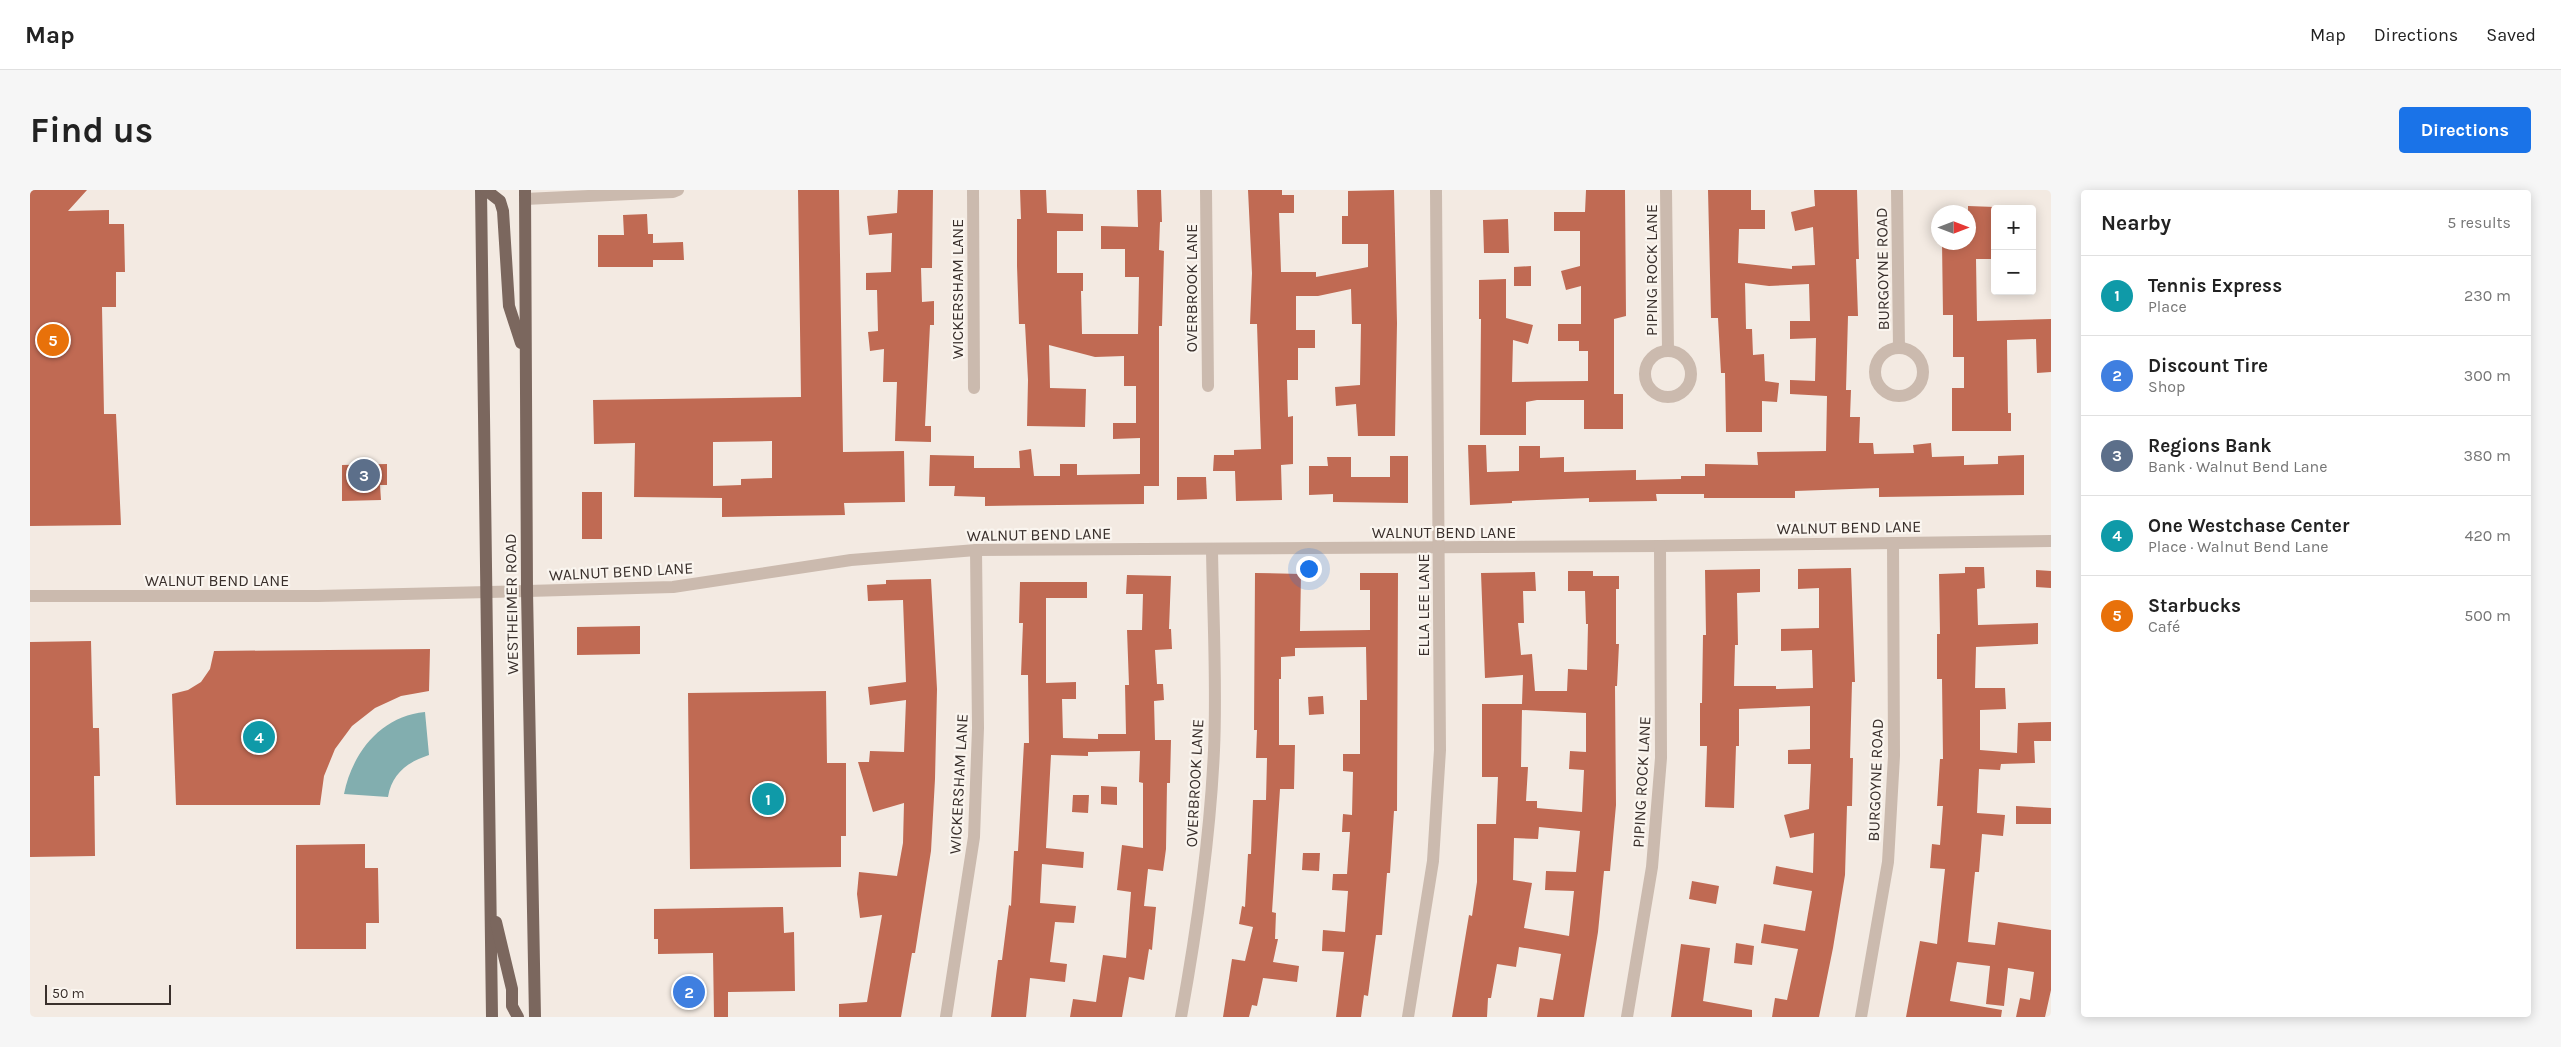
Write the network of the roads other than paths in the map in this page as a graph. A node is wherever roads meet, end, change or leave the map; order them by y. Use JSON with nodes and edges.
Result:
{"nodes":[{"id":1,"x":481,"y":190,"type":"edge"},
{"id":2,"x":486,"y":190,"type":"edge"},
{"id":3,"x":678,"y":190,"type":"edge"},
{"id":4,"x":973,"y":190,"type":"edge"},
{"id":5,"x":1206,"y":190,"type":"edge"},
{"id":6,"x":1436,"y":190,"type":"edge"},
{"id":7,"x":1666,"y":190,"type":"edge"},
{"id":8,"x":1897,"y":190,"type":"edge"},
{"id":9,"x":650,"y":192,"type":"edge"},
{"id":10,"x":523,"y":193,"type":"edge"},
{"id":11,"x":1899,"y":348,"type":"dead end"},
{"id":12,"x":1668,"y":350,"type":"dead end"},
{"id":13,"x":526,"y":354,"type":"junction"},
{"id":14,"x":1208,"y":386,"type":"dead end"},
{"id":15,"x":974,"y":388,"type":"dead end"},
{"id":16,"x":2051,"y":541,"type":"edge"},
{"id":17,"x":1893,"y":543,"type":"junction"},
{"id":18,"x":1660,"y":546,"type":"junction"},
{"id":19,"x":1439,"y":548,"type":"junction"},
{"id":20,"x":976,"y":550,"type":"junction"},
{"id":21,"x":1212,"y":550,"type":"junction"},
{"id":22,"x":527,"y":591,"type":"junction"},
{"id":23,"x":485,"y":592,"type":"junction"},
{"id":24,"x":30,"y":596,"type":"edge"},
{"id":25,"x":490,"y":898,"type":"junction"},
{"id":26,"x":492,"y":1017,"type":"edge"},
{"id":27,"x":518,"y":1017,"type":"edge"},
{"id":28,"x":535,"y":1017,"type":"edge"},
{"id":29,"x":946,"y":1017,"type":"edge"},
{"id":30,"x":1181,"y":1017,"type":"edge"},
{"id":31,"x":1408,"y":1017,"type":"edge"},
{"id":32,"x":1627,"y":1017,"type":"edge"},
{"id":33,"x":1861,"y":1017,"type":"edge"}],
"edges":[{"from":1,"to":23,"type":"main road","name":"WESTHEIMER ROAD"},
{"from":2,"to":13,"type":"main road"},
{"from":3,"to":9,"type":"street"},
{"from":4,"to":15,"type":"street","name":"WICKERSHAM LANE"},
{"from":5,"to":14,"type":"street","name":"OVERBROOK LANE"},
{"from":6,"to":19,"type":"street","name":"ELLA LEE LANE"},
{"from":7,"to":12,"type":"street","name":"PIPING ROCK LANE"},
{"from":8,"to":11,"type":"street","name":"BURGOYNE ROAD"},
{"from":9,"to":10,"type":"street"},
{"from":10,"to":13,"type":"main road","name":"WESTHEIMER ROAD"},
{"from":13,"to":22,"type":"main road","name":"WESTHEIMER ROAD"},
{"from":16,"to":17,"type":"street","name":"WALNUT BEND LANE"},
{"from":17,"to":18,"type":"street","name":"WALNUT BEND LANE"},
{"from":17,"to":33,"type":"street","name":"BURGOYNE ROAD"},
{"from":18,"to":19,"type":"street","name":"WALNUT BEND LANE"},
{"from":18,"to":32,"type":"street","name":"PIPING ROCK LANE"},
{"from":19,"to":21,"type":"street","name":"WALNUT BEND LANE"},
{"from":19,"to":31,"type":"street","name":"ELLA LEE LANE"},
{"from":20,"to":21,"type":"street","name":"WALNUT BEND LANE"},
{"from":20,"to":22,"type":"street","name":"WALNUT BEND LANE"},
{"from":20,"to":29,"type":"street","name":"WICKERSHAM LANE"},
{"from":21,"to":30,"type":"street","name":"OVERBROOK LANE"},
{"from":22,"to":23,"type":"street","name":"WALNUT BEND LANE"},
{"from":22,"to":28,"type":"main road","name":"WESTHEIMER ROAD"},
{"from":23,"to":24,"type":"street","name":"WALNUT BEND LANE"},
{"from":23,"to":25,"type":"main road","name":"WESTHEIMER ROAD"},
{"from":25,"to":26,"type":"main road","name":"WESTHEIMER ROAD"},
{"from":25,"to":27,"type":"main road"}]}
